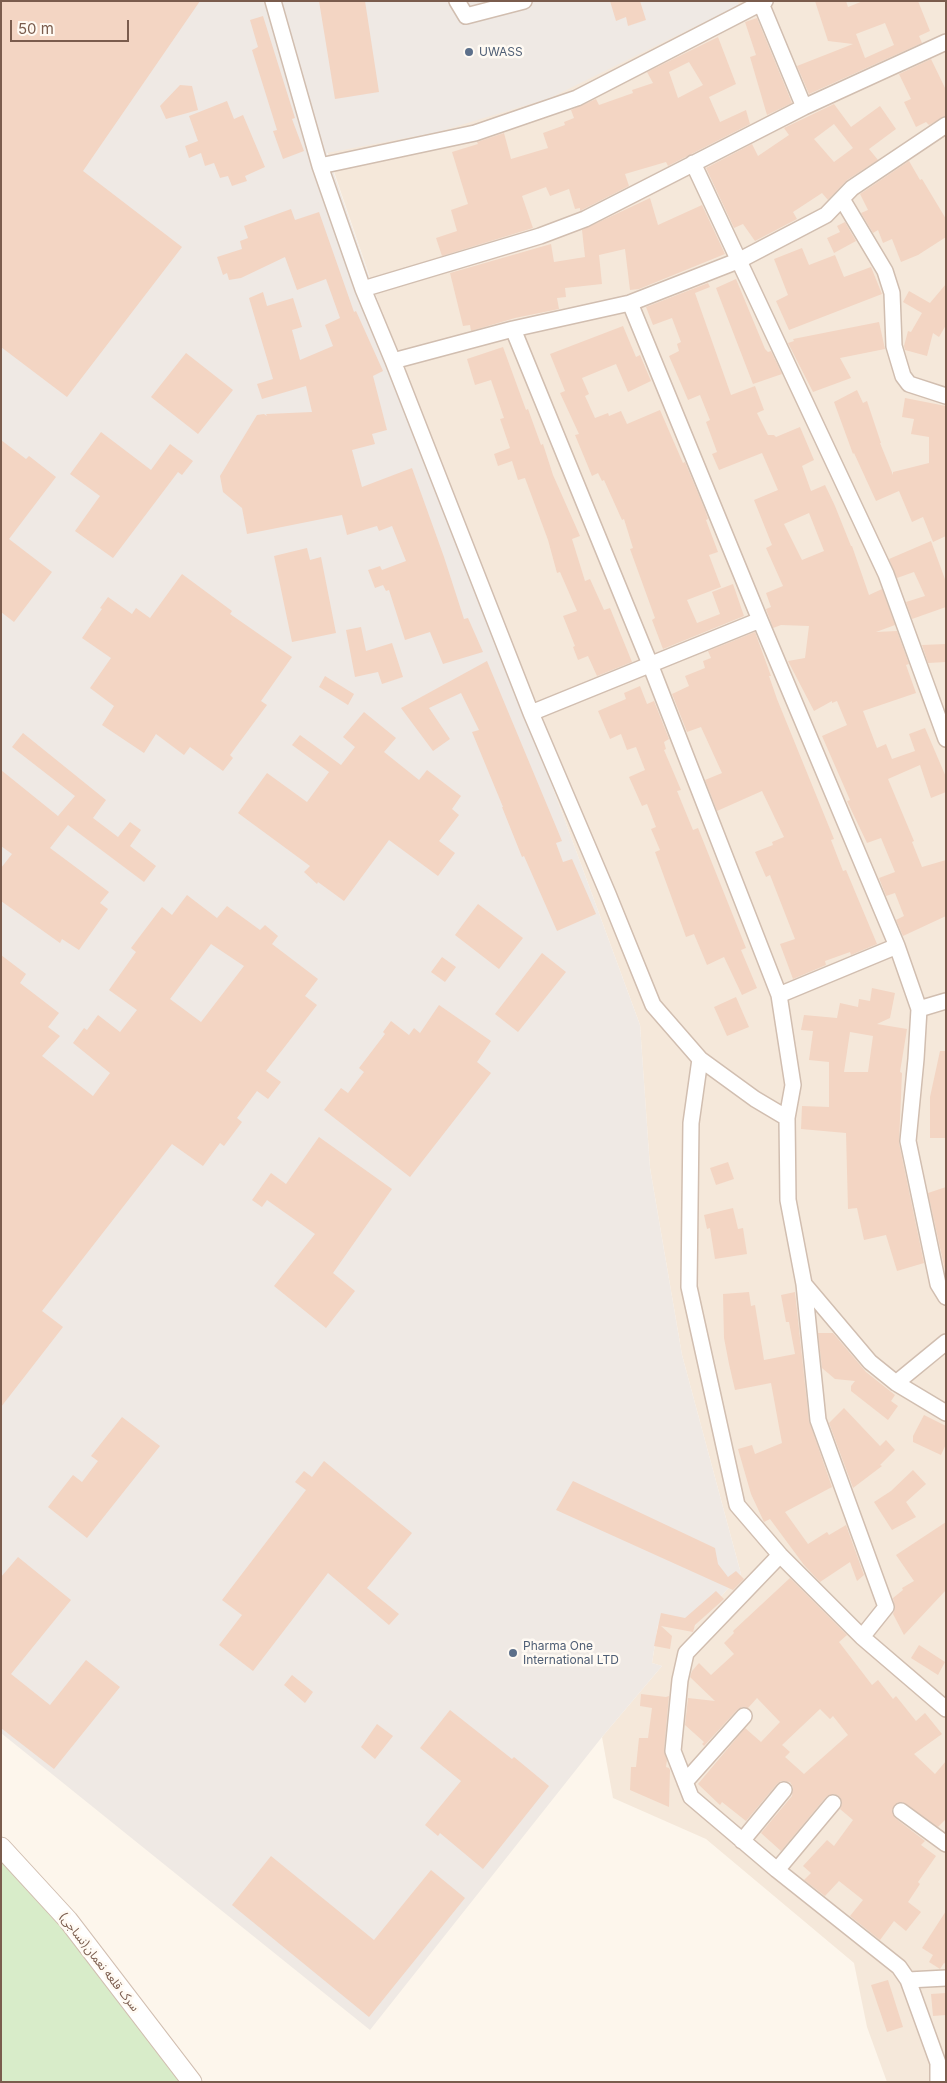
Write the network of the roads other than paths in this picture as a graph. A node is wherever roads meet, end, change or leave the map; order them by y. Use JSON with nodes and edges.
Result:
{"nodes":[{"id":1,"x":273,"y":1,"type":"edge"},
{"id":2,"x":457,"y":1,"type":"edge"},
{"id":3,"x":524,"y":1,"type":"edge"},
{"id":4,"x":762,"y":2,"type":"edge"},
{"id":5,"x":946,"y":42,"type":"edge"},
{"id":6,"x":804,"y":108,"type":"junction"},
{"id":7,"x":946,"y":125,"type":"edge"},
{"id":8,"x":693,"y":163,"type":"junction"},
{"id":9,"x":320,"y":166,"type":"junction"},
{"id":10,"x":842,"y":199,"type":"junction"},
{"id":11,"x":740,"y":260,"type":"junction"},
{"id":12,"x":363,"y":289,"type":"junction"},
{"id":13,"x":630,"y":303,"type":"junction"},
{"id":14,"x":513,"y":328,"type":"junction"},
{"id":15,"x":393,"y":361,"type":"junction"},
{"id":16,"x":946,"y":396,"type":"edge"},
{"id":17,"x":760,"y":620,"type":"junction"},
{"id":18,"x":650,"y":664,"type":"junction"},
{"id":19,"x":531,"y":713,"type":"junction"},
{"id":20,"x":946,"y":740,"type":"edge"},
{"id":21,"x":897,"y":946,"type":"junction"},
{"id":22,"x":779,"y":995,"type":"junction"},
{"id":23,"x":946,"y":1001,"type":"edge"},
{"id":24,"x":919,"y":1010,"type":"junction"},
{"id":25,"x":700,"y":1059,"type":"junction"},
{"id":26,"x":787,"y":1118,"type":"junction"},
{"id":27,"x":804,"y":1284,"type":"junction"},
{"id":28,"x":946,"y":1297,"type":"edge"},
{"id":29,"x":946,"y":1342,"type":"edge"},
{"id":30,"x":896,"y":1383,"type":"junction"},
{"id":31,"x":946,"y":1413,"type":"edge"},
{"id":32,"x":780,"y":1555,"type":"junction"},
{"id":33,"x":862,"y":1637,"type":"junction"},
{"id":34,"x":946,"y":1709,"type":"edge"},
{"id":35,"x":744,"y":1716,"type":"dead end"},
{"id":36,"x":685,"y":1782,"type":"junction"},
{"id":37,"x":784,"y":1790,"type":"dead end"},
{"id":38,"x":833,"y":1803,"type":"dead end"},
{"id":39,"x":901,"y":1811,"type":"dead end"},
{"id":40,"x":742,"y":1840,"type":"junction"},
{"id":41,"x":946,"y":1844,"type":"edge"},
{"id":42,"x":1,"y":1847,"type":"edge"},
{"id":43,"x":777,"y":1870,"type":"junction"},
{"id":44,"x":946,"y":1978,"type":"edge"},
{"id":45,"x":908,"y":1980,"type":"junction"},
{"id":46,"x":192,"y":2082,"type":"edge"},
{"id":47,"x":938,"y":2082,"type":"edge"}],
"edges":[{"from":1,"to":9,"type":"street"},
{"from":2,"to":3,"type":"street"},
{"from":4,"to":6,"type":"street"},
{"from":4,"to":9,"type":"street"},
{"from":5,"to":6,"type":"street"},
{"from":6,"to":8,"type":"street"},
{"from":7,"to":10,"type":"street"},
{"from":8,"to":11,"type":"street"},
{"from":8,"to":12,"type":"street"},
{"from":9,"to":12,"type":"street"},
{"from":10,"to":11,"type":"street"},
{"from":10,"to":16,"type":"street"},
{"from":11,"to":13,"type":"street"},
{"from":11,"to":20,"type":"street"},
{"from":12,"to":15,"type":"street"},
{"from":13,"to":14,"type":"street"},
{"from":13,"to":17,"type":"street"},
{"from":14,"to":15,"type":"street"},
{"from":14,"to":18,"type":"street"},
{"from":15,"to":19,"type":"street"},
{"from":17,"to":18,"type":"street"},
{"from":17,"to":21,"type":"street"},
{"from":18,"to":19,"type":"street"},
{"from":18,"to":22,"type":"street"},
{"from":19,"to":25,"type":"street"},
{"from":21,"to":22,"type":"street"},
{"from":21,"to":24,"type":"street"},
{"from":22,"to":26,"type":"street"},
{"from":23,"to":24,"type":"street"},
{"from":24,"to":28,"type":"street"},
{"from":25,"to":26,"type":"street"},
{"from":25,"to":32,"type":"street"},
{"from":26,"to":27,"type":"street"},
{"from":27,"to":30,"type":"street"},
{"from":27,"to":33,"type":"street"},
{"from":29,"to":30,"type":"street"},
{"from":30,"to":31,"type":"street"},
{"from":32,"to":33,"type":"street"},
{"from":32,"to":36,"type":"street"},
{"from":33,"to":34,"type":"street"},
{"from":35,"to":36,"type":"street"},
{"from":36,"to":40,"type":"street"},
{"from":37,"to":40,"type":"street"},
{"from":38,"to":43,"type":"street"},
{"from":39,"to":41,"type":"street"},
{"from":40,"to":43,"type":"street"},
{"from":42,"to":46,"type":"street","name":"سرک قلعه نعمان(نساجی)"},
{"from":43,"to":45,"type":"street"},
{"from":44,"to":45,"type":"street"},
{"from":45,"to":47,"type":"street"}]}
